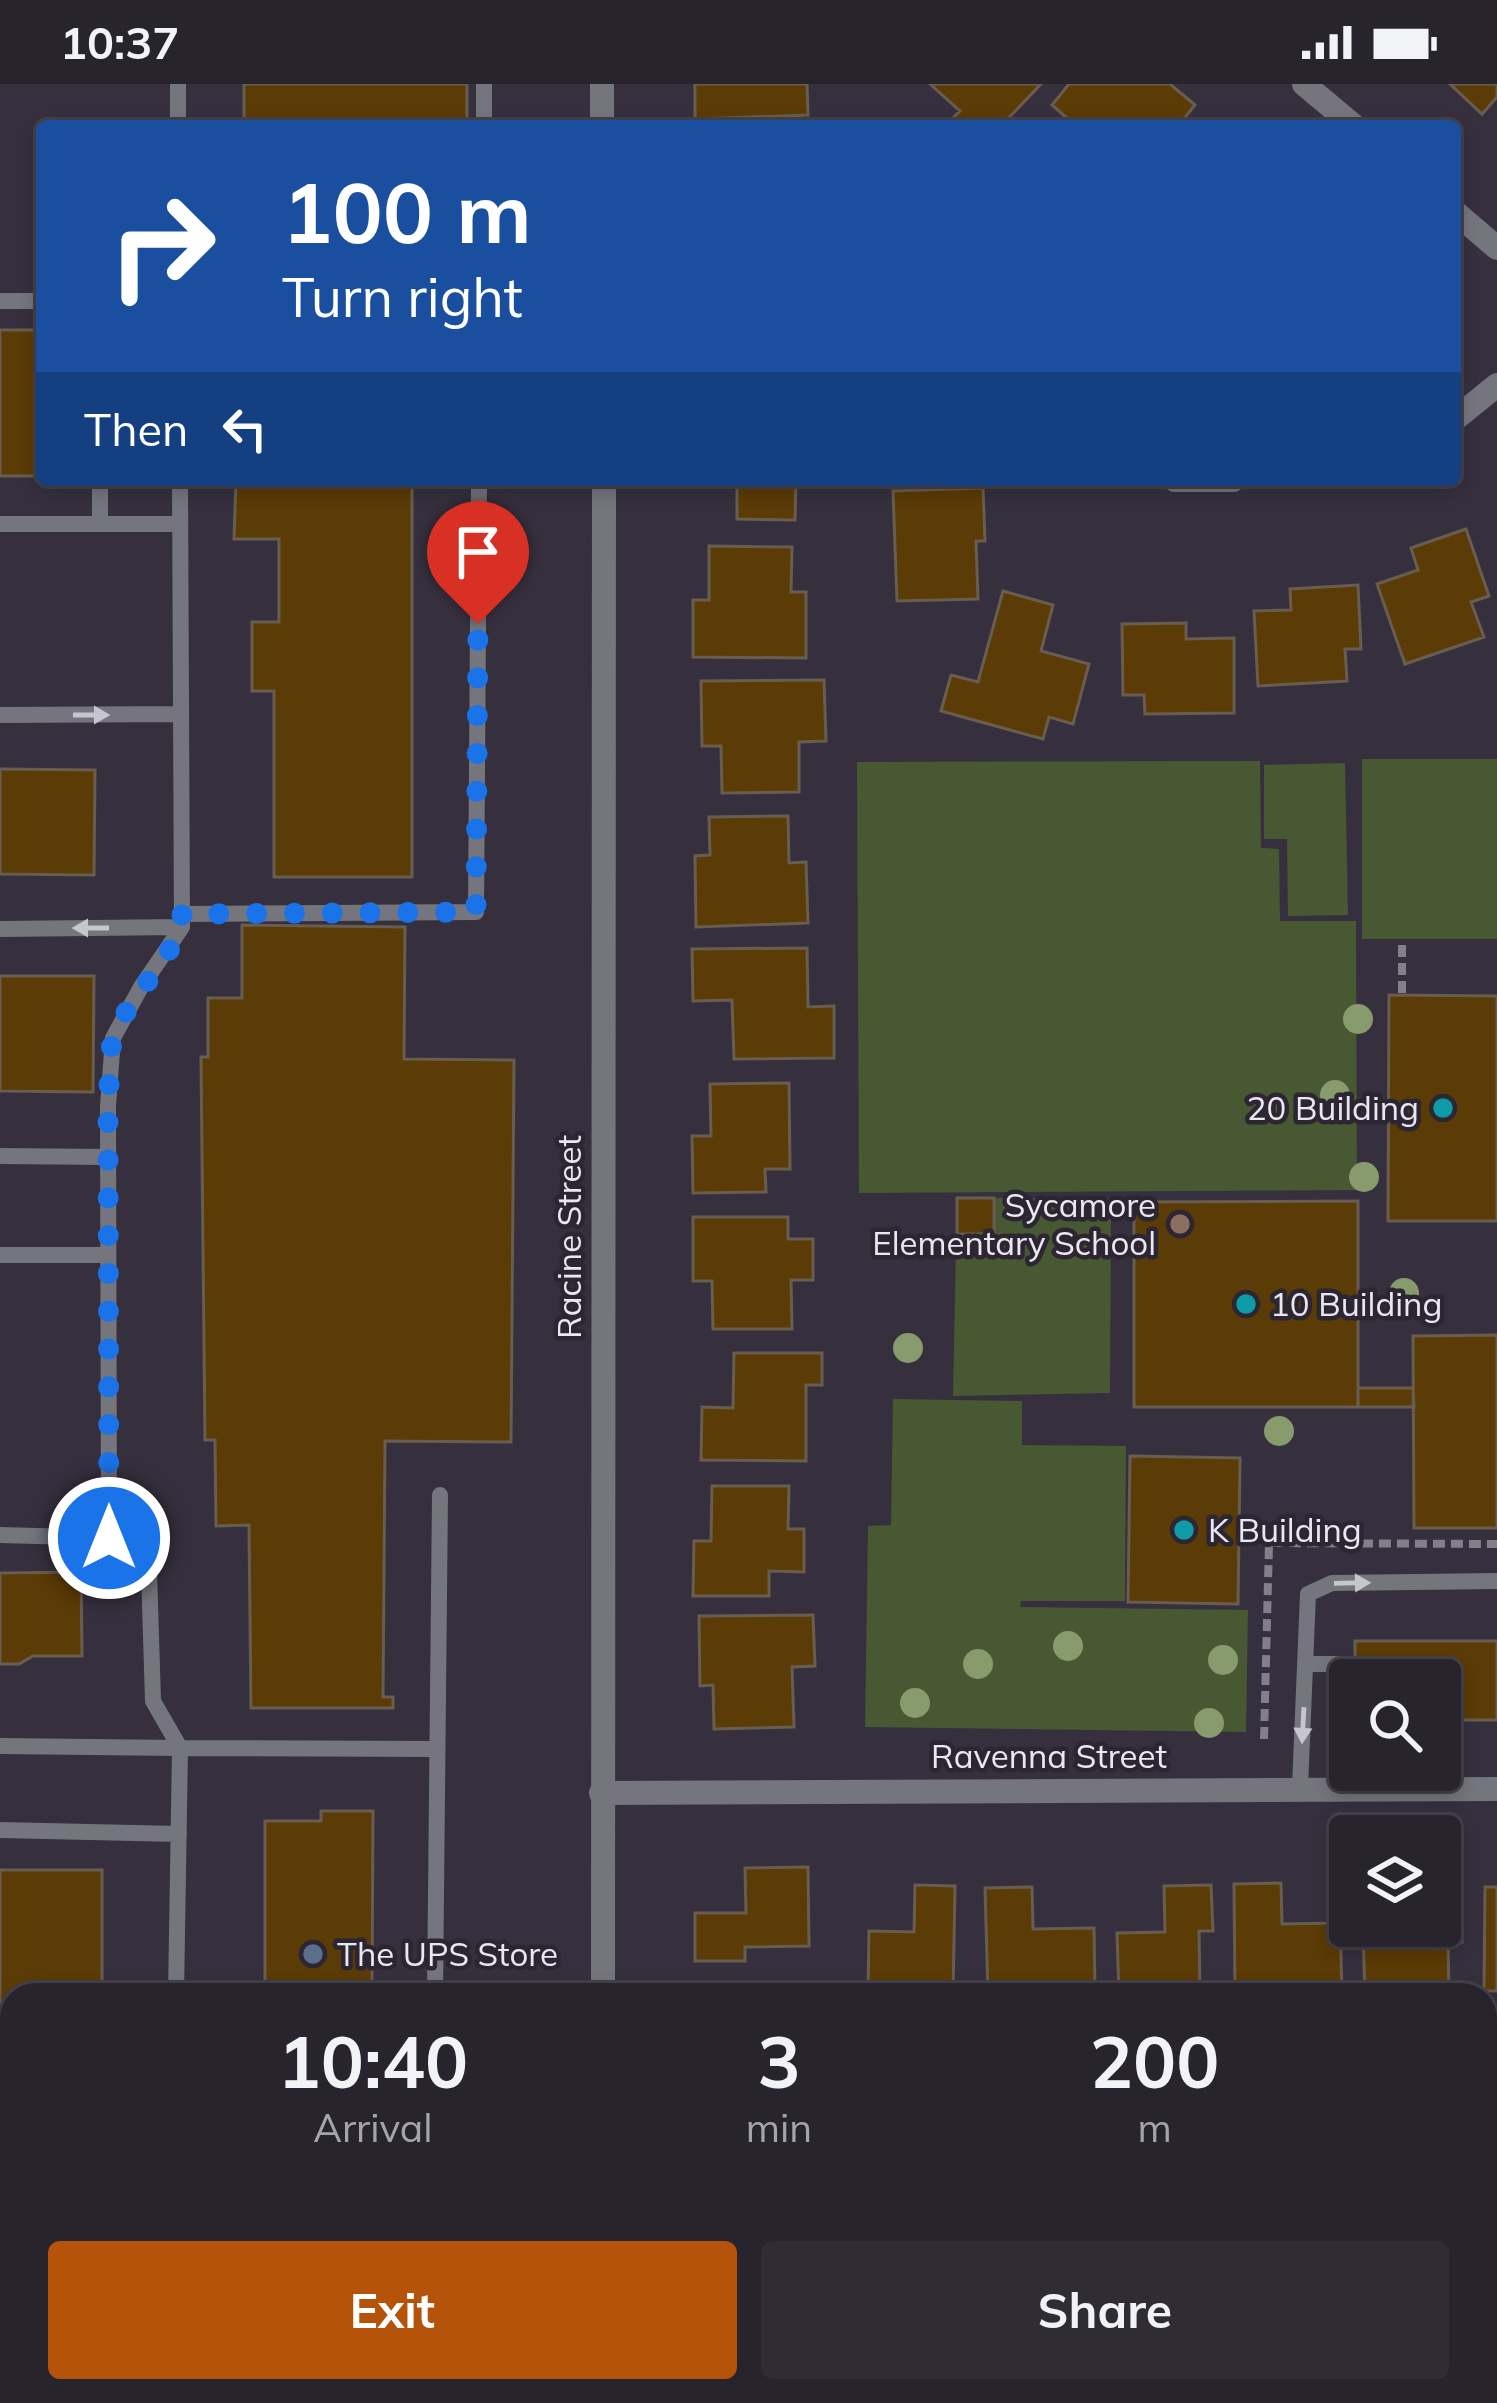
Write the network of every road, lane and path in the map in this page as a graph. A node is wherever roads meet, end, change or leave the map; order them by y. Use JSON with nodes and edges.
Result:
{"nodes":[{"id":1,"x":178,"y":84,"type":"edge"},
{"id":2,"x":484,"y":84,"type":"edge"},
{"id":3,"x":602,"y":84,"type":"edge"},
{"id":4,"x":1304,"y":84,"type":"edge"},
{"id":5,"x":178,"y":120,"type":"edge"},
{"id":6,"x":484,"y":120,"type":"edge"},
{"id":7,"x":602,"y":120,"type":"edge"},
{"id":8,"x":1347,"y":120,"type":"edge"},
{"id":9,"x":1461,"y":217,"type":"edge"},
{"id":10,"x":1497,"y":248,"type":"edge"},
{"id":11,"x":0,"y":301,"type":"edge"},
{"id":12,"x":36,"y":301,"type":"edge"},
{"id":13,"x":1497,"y":385,"type":"edge"},
{"id":14,"x":1461,"y":414,"type":"edge"},
{"id":15,"x":100,"y":486,"type":"edge"},
{"id":16,"x":180,"y":486,"type":"edge"},
{"id":17,"x":478,"y":486,"type":"edge"},
{"id":18,"x":604,"y":486,"type":"edge"},
{"id":19,"x":0,"y":524,"type":"edge"},
{"id":20,"x":100,"y":524,"type":"junction"},
{"id":21,"x":180,"y":524,"type":"junction"},
{"id":22,"x":181,"y":714,"type":"junction"},
{"id":23,"x":0,"y":715,"type":"edge"},
{"id":24,"x":182,"y":921,"type":"junction"},
{"id":25,"x":0,"y":928,"type":"edge"},
{"id":26,"x":1402,"y":939,"type":"dead end"},
{"id":27,"x":1402,"y":993,"type":"dead end"},
{"id":28,"x":0,"y":1156,"type":"edge"},
{"id":29,"x":108,"y":1157,"type":"junction"},
{"id":30,"x":0,"y":1255,"type":"edge"},
{"id":31,"x":108,"y":1255,"type":"junction"},
{"id":32,"x":440,"y":1495,"type":"dead end"},
{"id":33,"x":0,"y":1535,"type":"edge"},
{"id":34,"x":109,"y":1538,"type":"junction"},
{"id":35,"x":1497,"y":1581,"type":"edge"},
{"id":36,"x":1305,"y":1664,"type":"junction"},
{"id":37,"x":1329,"y":1664,"type":"edge"},
{"id":38,"x":0,"y":1746,"type":"edge"},
{"id":39,"x":180,"y":1748,"type":"junction"},
{"id":40,"x":437,"y":1750,"type":"junction"},
{"id":41,"x":1300,"y":1787,"type":"junction"},
{"id":42,"x":1497,"y":1789,"type":"edge"},
{"id":43,"x":601,"y":1793,"type":"junction"},
{"id":44,"x":0,"y":1830,"type":"edge"},
{"id":45,"x":179,"y":1834,"type":"junction"},
{"id":46,"x":176,"y":1983,"type":"edge"},
{"id":47,"x":435,"y":1983,"type":"edge"},
{"id":48,"x":603,"y":1983,"type":"edge"}],
"edges":[{"from":1,"to":5,"type":"lane"},
{"from":2,"to":6,"type":"lane"},
{"from":3,"to":7,"type":"street"},
{"from":4,"to":8,"type":"street"},
{"from":9,"to":10,"type":"street"},
{"from":11,"to":12,"type":"lane"},
{"from":13,"to":14,"type":"street"},
{"from":15,"to":20,"type":"lane"},
{"from":16,"to":21,"type":"lane"},
{"from":17,"to":24,"type":"lane"},
{"from":18,"to":43,"type":"street","name":"Racine Street"},
{"from":19,"to":20,"type":"lane"},
{"from":20,"to":21,"type":"lane"},
{"from":21,"to":22,"type":"lane"},
{"from":23,"to":22,"type":"lane","one_way":true},
{"from":22,"to":24,"type":"lane"},
{"from":24,"to":25,"type":"lane","one_way":true},
{"from":24,"to":29,"type":"lane"},
{"from":26,"to":27,"type":"path"},
{"from":28,"to":29,"type":"lane"},
{"from":29,"to":31,"type":"lane"},
{"from":30,"to":31,"type":"lane"},
{"from":31,"to":34,"type":"lane"},
{"from":32,"to":40,"type":"lane"},
{"from":33,"to":34,"type":"lane"},
{"from":34,"to":39,"type":"lane"},
{"from":36,"to":35,"type":"lane","one_way":true},
{"from":36,"to":37,"type":"lane"},
{"from":36,"to":41,"type":"lane","one_way":true},
{"from":38,"to":39,"type":"lane"},
{"from":39,"to":40,"type":"lane"},
{"from":39,"to":45,"type":"lane"},
{"from":40,"to":47,"type":"lane"},
{"from":41,"to":42,"type":"street","name":"Ravenna Street"},
{"from":41,"to":43,"type":"street","name":"Ravenna Street"},
{"from":43,"to":48,"type":"street","name":"Racine Street"},
{"from":44,"to":45,"type":"lane"},
{"from":45,"to":46,"type":"lane"}]}
